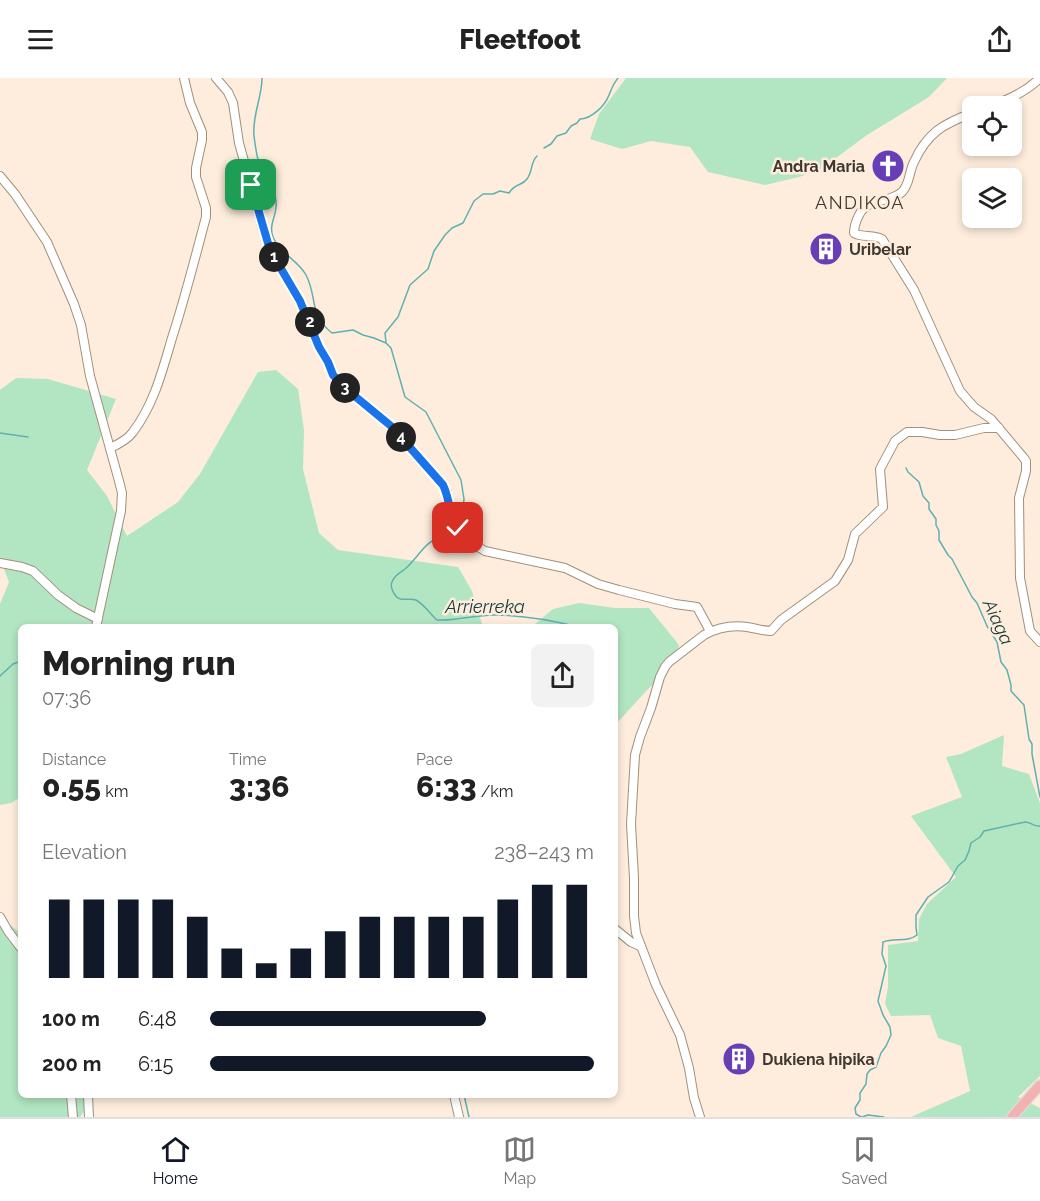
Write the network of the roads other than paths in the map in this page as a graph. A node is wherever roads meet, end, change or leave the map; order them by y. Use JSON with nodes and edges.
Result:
{"nodes":[{"id":1,"x":184,"y":78,"type":"edge"},
{"id":2,"x":216,"y":78,"type":"edge"},
{"id":3,"x":1040,"y":78,"type":"edge"},
{"id":4,"x":1014,"y":96,"type":"edge"},
{"id":5,"x":962,"y":117,"type":"edge"},
{"id":6,"x":0,"y":176,"type":"edge"},
{"id":7,"x":999,"y":428,"type":"junction"},
{"id":8,"x":110,"y":448,"type":"junction"},
{"id":9,"x":0,"y":563,"type":"edge"},
{"id":10,"x":97,"y":623,"type":"edge"},
{"id":11,"x":710,"y":632,"type":"junction"},
{"id":12,"x":1040,"y":642,"type":"edge"},
{"id":13,"x":0,"y":917,"type":"edge"},
{"id":14,"x":618,"y":931,"type":"edge"},
{"id":15,"x":18,"y":944,"type":"edge"},
{"id":16,"x":640,"y":946,"type":"junction"},
{"id":17,"x":1040,"y":1085,"type":"edge"},
{"id":18,"x":71,"y":1098,"type":"edge"},
{"id":19,"x":88,"y":1098,"type":"edge"},
{"id":20,"x":455,"y":1098,"type":"edge"},
{"id":21,"x":73,"y":1117,"type":"edge"},
{"id":22,"x":89,"y":1117,"type":"edge"},
{"id":23,"x":459,"y":1117,"type":"edge"},
{"id":24,"x":700,"y":1117,"type":"edge"},
{"id":25,"x":1012,"y":1117,"type":"edge"}],
"edges":[{"from":1,"to":8,"type":"street"},
{"from":2,"to":11,"type":"street"},
{"from":3,"to":4,"type":"street"},
{"from":5,"to":7,"type":"street"},
{"from":6,"to":8,"type":"street"},
{"from":7,"to":11,"type":"street"},
{"from":7,"to":12,"type":"street"},
{"from":8,"to":10,"type":"street"},
{"from":9,"to":10,"type":"street"},
{"from":11,"to":16,"type":"street"},
{"from":13,"to":15,"type":"street"},
{"from":14,"to":16,"type":"street"},
{"from":16,"to":24,"type":"street"},
{"from":17,"to":25,"type":"main road"},
{"from":18,"to":21,"type":"street"},
{"from":19,"to":22,"type":"street"},
{"from":20,"to":23,"type":"street"}]}
